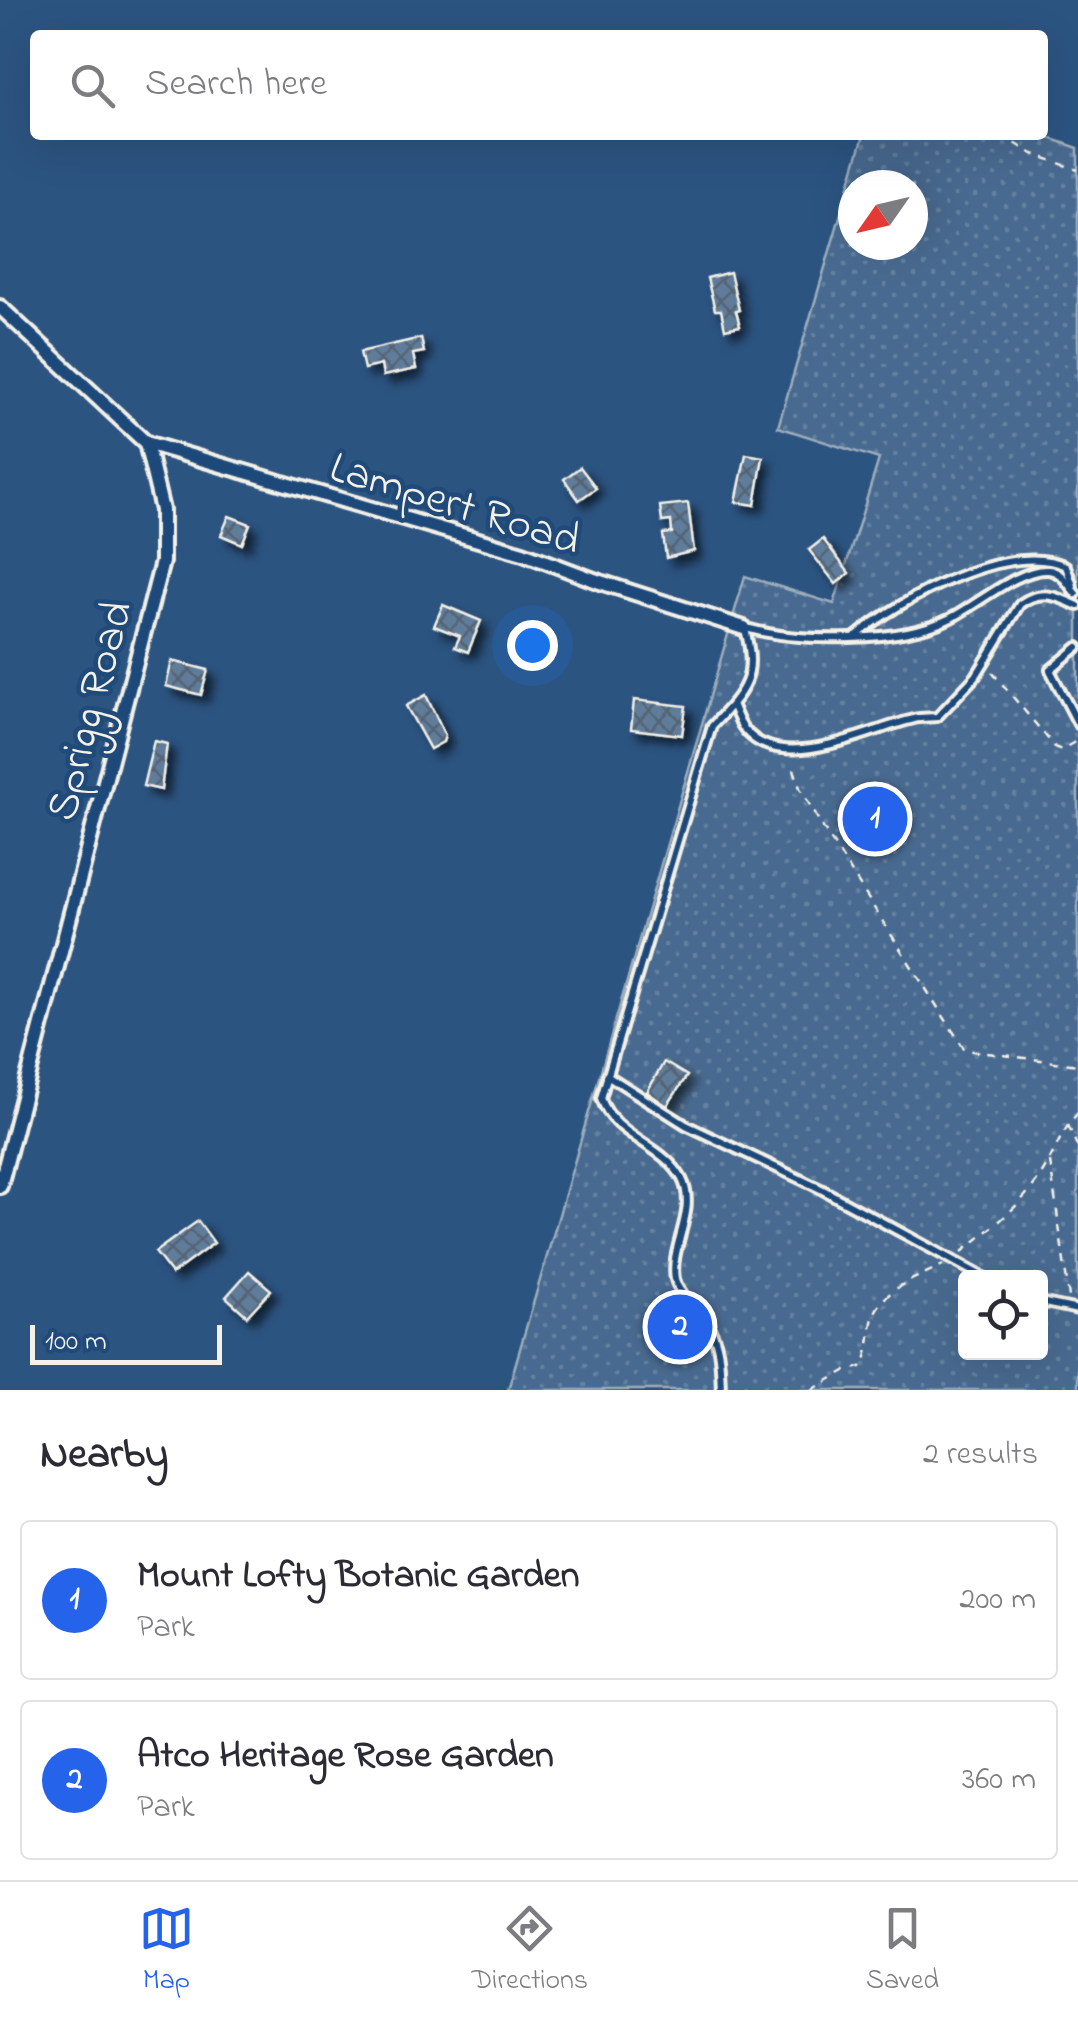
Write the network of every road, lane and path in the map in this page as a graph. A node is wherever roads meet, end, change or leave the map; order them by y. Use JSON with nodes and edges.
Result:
{"nodes":[{"id":1,"x":1010,"y":140,"type":"edge"},
{"id":2,"x":1078,"y":170,"type":"edge"},
{"id":3,"x":0,"y":307,"type":"edge"},
{"id":4,"x":146,"y":443,"type":"junction"},
{"id":5,"x":1076,"y":594,"type":"edge"},
{"id":6,"x":1078,"y":608,"type":"edge"},
{"id":7,"x":744,"y":628,"type":"junction"},
{"id":8,"x":854,"y":638,"type":"junction"},
{"id":9,"x":1078,"y":647,"type":"edge"},
{"id":10,"x":984,"y":665,"type":"junction"},
{"id":11,"x":732,"y":704,"type":"junction"},
{"id":12,"x":1078,"y":724,"type":"edge"},
{"id":13,"x":1078,"y":740,"type":"edge"},
{"id":14,"x":794,"y":769,"type":"dead end"},
{"id":15,"x":1078,"y":1065,"type":"edge"},
{"id":16,"x":607,"y":1075,"type":"junction"},
{"id":17,"x":1068,"y":1124,"type":"dead end"},
{"id":18,"x":1078,"y":1148,"type":"edge"},
{"id":19,"x":1050,"y":1157,"type":"dead end"},
{"id":20,"x":0,"y":1186,"type":"edge"},
{"id":21,"x":970,"y":1270,"type":"edge"},
{"id":22,"x":1048,"y":1304,"type":"edge"},
{"id":23,"x":1075,"y":1309,"type":"edge"},
{"id":24,"x":721,"y":1390,"type":"edge"}],
"edges":[{"from":1,"to":2,"type":"path"},
{"from":3,"to":4,"type":"street"},
{"from":4,"to":7,"type":"street","name":"Lampert Road"},
{"from":4,"to":20,"type":"street","name":"Sprigg Road"},
{"from":5,"to":6,"type":"lane"},
{"from":5,"to":8,"type":"lane"},
{"from":5,"to":8,"type":"lane"},
{"from":6,"to":10,"type":"lane"},
{"from":7,"to":8,"type":"lane"},
{"from":7,"to":11,"type":"lane"},
{"from":9,"to":12,"type":"lane"},
{"from":10,"to":11,"type":"lane"},
{"from":10,"to":13,"type":"path"},
{"from":11,"to":16,"type":"lane"},
{"from":14,"to":15,"type":"path"},
{"from":16,"to":21,"type":"lane"},
{"from":16,"to":24,"type":"lane"},
{"from":17,"to":18,"type":"path"},
{"from":19,"to":23,"type":"path"},
{"from":22,"to":23,"type":"lane"}]}
